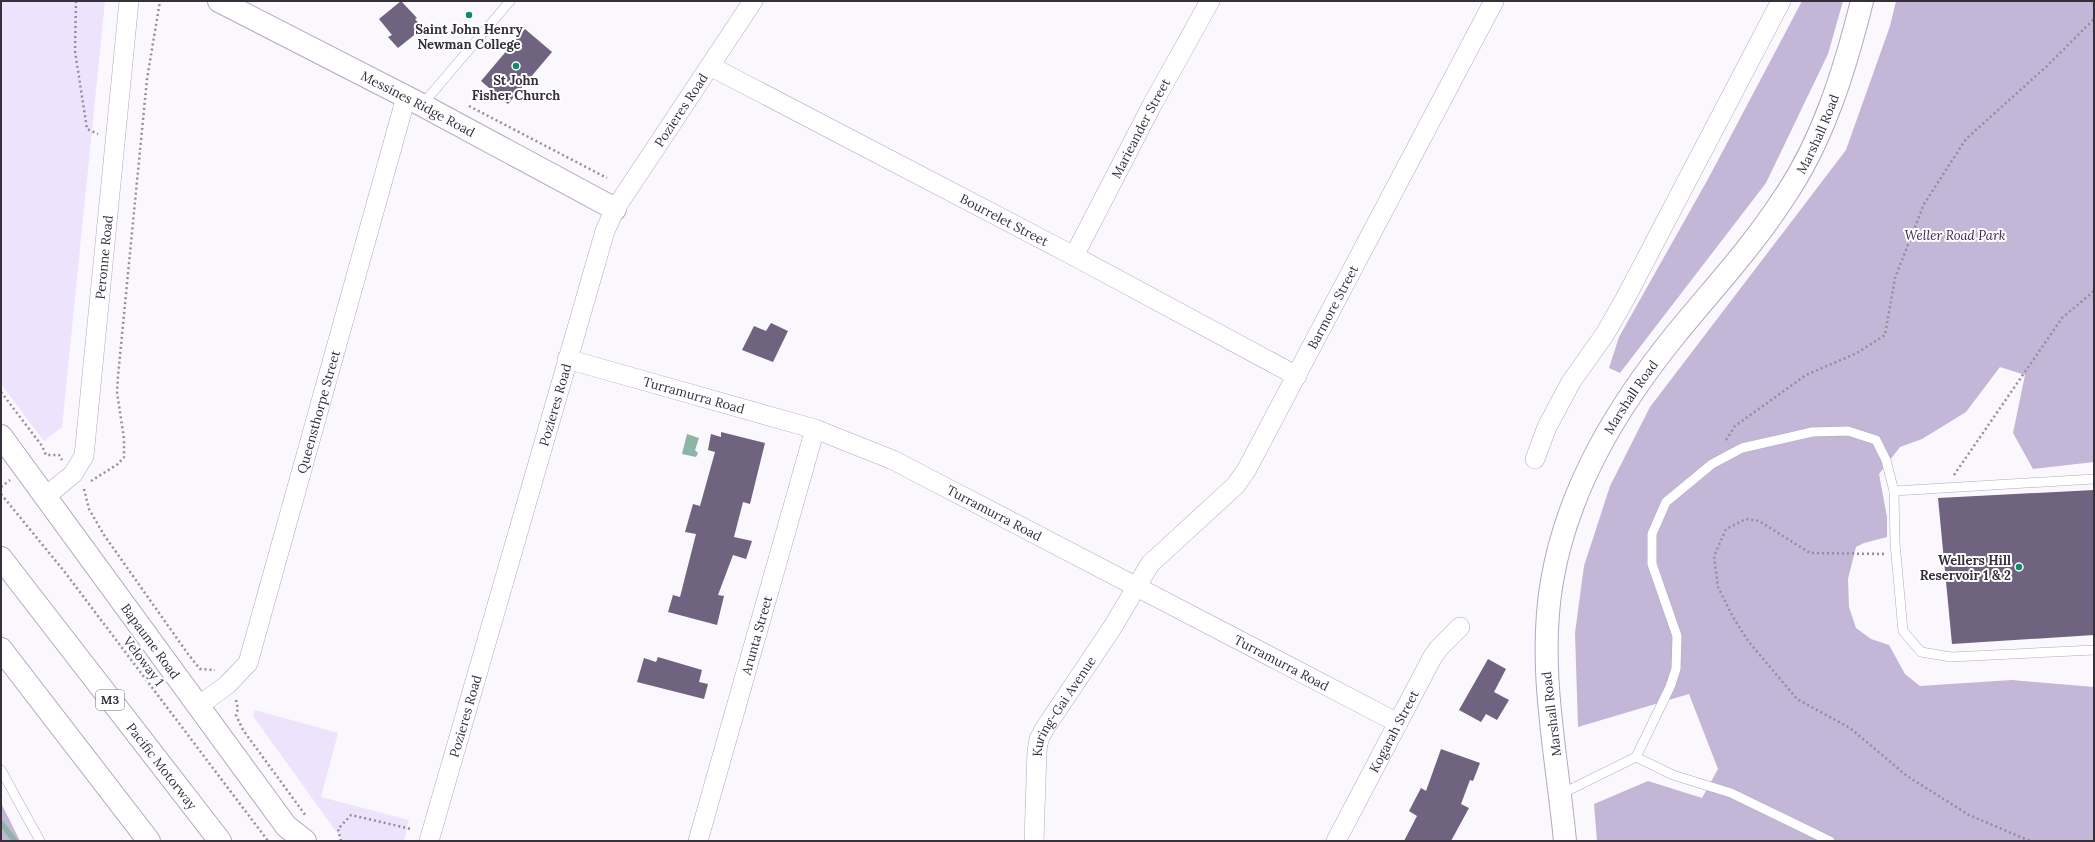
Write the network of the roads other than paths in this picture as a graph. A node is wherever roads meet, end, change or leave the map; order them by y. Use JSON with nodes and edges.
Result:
{"nodes":[{"id":1,"x":129,"y":1,"type":"edge"},
{"id":2,"x":219,"y":1,"type":"edge"},
{"id":3,"x":510,"y":1,"type":"edge"},
{"id":4,"x":753,"y":1,"type":"edge"},
{"id":5,"x":1210,"y":1,"type":"edge"},
{"id":6,"x":1494,"y":1,"type":"edge"},
{"id":7,"x":1781,"y":1,"type":"edge"},
{"id":8,"x":1862,"y":1,"type":"edge"},
{"id":9,"x":710,"y":66,"type":"junction"},
{"id":10,"x":414,"y":101,"type":"junction"},
{"id":11,"x":615,"y":209,"type":"junction"},
{"id":12,"x":1074,"y":256,"type":"junction"},
{"id":13,"x":567,"y":359,"type":"junction"},
{"id":14,"x":1298,"y":376,"type":"junction"},
{"id":15,"x":815,"y":429,"type":"junction"},
{"id":16,"x":1,"y":436,"type":"edge"},
{"id":17,"x":1535,"y":459,"type":"dead end"},
{"id":18,"x":2094,"y":479,"type":"edge"},
{"id":19,"x":1894,"y":491,"type":"junction"},
{"id":20,"x":45,"y":497,"type":"junction"},
{"id":21,"x":1,"y":558,"type":"edge"},
{"id":22,"x":1137,"y":586,"type":"junction"},
{"id":23,"x":1460,"y":628,"type":"dead end"},
{"id":24,"x":1,"y":649,"type":"edge"},
{"id":25,"x":2094,"y":650,"type":"edge"},
{"id":26,"x":198,"y":706,"type":"junction"},
{"id":27,"x":1398,"y":723,"type":"junction"},
{"id":28,"x":1636,"y":757,"type":"junction"},
{"id":29,"x":1,"y":770,"type":"edge"},
{"id":30,"x":1561,"y":794,"type":"junction"},
{"id":31,"x":290,"y":833,"type":"edge"},
{"id":32,"x":40,"y":841,"type":"edge"},
{"id":33,"x":150,"y":841,"type":"edge"},
{"id":34,"x":220,"y":841,"type":"edge"},
{"id":35,"x":305,"y":841,"type":"edge"},
{"id":36,"x":429,"y":841,"type":"edge"},
{"id":37,"x":698,"y":841,"type":"edge"},
{"id":38,"x":1034,"y":841,"type":"edge"},
{"id":39,"x":1336,"y":841,"type":"edge"},
{"id":40,"x":1565,"y":841,"type":"edge"},
{"id":41,"x":1830,"y":841,"type":"edge"}],
"edges":[{"from":1,"to":20,"type":"street","name":"Peronne Road"},
{"from":2,"to":10,"type":"main road","name":"Messines Ridge Road"},
{"from":3,"to":10,"type":"lane"},
{"from":4,"to":9,"type":"street","name":"Pozieres Road"},
{"from":5,"to":12,"type":"street","name":"Marieander Street"},
{"from":6,"to":14,"type":"street","name":"Barmore Street"},
{"from":7,"to":17,"type":"street"},
{"from":8,"to":30,"type":"main road","name":"Marshall Road"},
{"from":9,"to":11,"type":"street","name":"Pozieres Road"},
{"from":9,"to":12,"type":"street","name":"Bourrelet Street"},
{"from":10,"to":11,"type":"main road","name":"Messines Ridge Road"},
{"from":10,"to":26,"type":"street","name":"Queensthorpe Street"},
{"from":11,"to":13,"type":"street","name":"Pozieres Road"},
{"from":12,"to":14,"type":"street","name":"Bourrelet Street"},
{"from":13,"to":15,"type":"street","name":"Turramurra Road"},
{"from":13,"to":36,"type":"street","name":"Pozieres Road"},
{"from":14,"to":22,"type":"street","name":"Barmore Street"},
{"from":15,"to":22,"type":"street","name":"Turramurra Road"},
{"from":15,"to":37,"type":"street","name":"Arunta Street"},
{"from":16,"to":20,"type":"main road","name":"Bapaume Road"},
{"from":18,"to":19,"type":"lane"},
{"from":19,"to":25,"type":"lane"},
{"from":19,"to":28,"type":"lane"},
{"from":20,"to":26,"type":"main road","name":"Bapaume Road"},
{"from":21,"to":34,"type":"main road","name":"Pacific Motorway","number":"M3"},
{"from":22,"to":27,"type":"street","name":"Turramurra Road"},
{"from":22,"to":38,"type":"street","name":"Kuring-Gai Avenue"},
{"from":23,"to":27,"type":"street","name":"Kogarah Street"},
{"from":24,"to":33,"type":"main road"},
{"from":26,"to":31,"type":"main road","name":"Bapaume Road"},
{"from":27,"to":39,"type":"street","name":"Kogarah Street"},
{"from":28,"to":30,"type":"lane"},
{"from":28,"to":41,"type":"lane"},
{"from":29,"to":32,"type":"lane"},
{"from":30,"to":40,"type":"main road","name":"Marshall Road"},
{"from":31,"to":35,"type":"main road","name":"Bapaume Road"}]}
